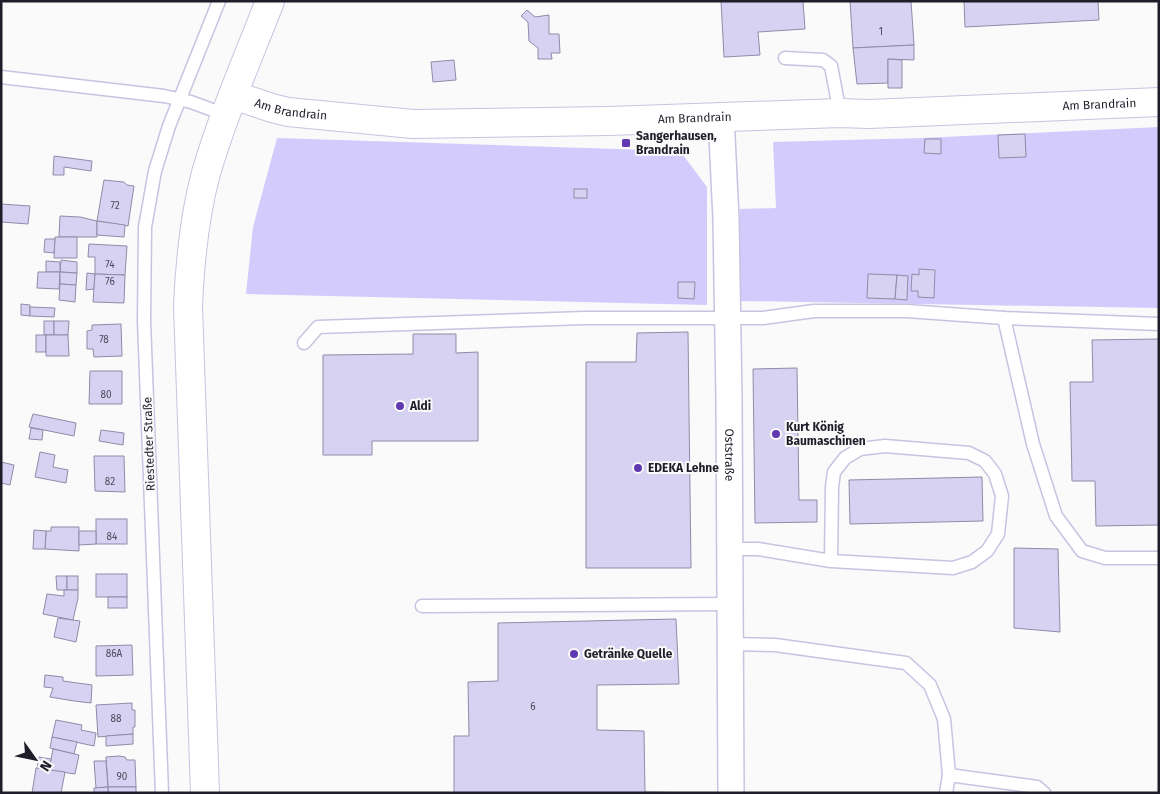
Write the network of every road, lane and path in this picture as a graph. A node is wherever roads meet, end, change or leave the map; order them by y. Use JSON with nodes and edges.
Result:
{"nodes":[{"id":1,"x":219,"y":1,"type":"edge"},
{"id":2,"x":270,"y":1,"type":"edge"},
{"id":3,"x":785,"y":58,"type":"dead end"},
{"id":4,"x":1,"y":77,"type":"edge"},
{"id":5,"x":179,"y":99,"type":"junction"},
{"id":6,"x":1159,"y":102,"type":"edge"},
{"id":7,"x":230,"y":105,"type":"junction"},
{"id":8,"x":840,"y":113,"type":"junction"},
{"id":9,"x":722,"y":116,"type":"junction"},
{"id":10,"x":1004,"y":318,"type":"junction"},
{"id":11,"x":727,"y":319,"type":"junction"},
{"id":12,"x":1159,"y":324,"type":"edge"},
{"id":13,"x":304,"y":343,"type":"dead end"},
{"id":14,"x":729,"y":549,"type":"junction"},
{"id":15,"x":1159,"y":558,"type":"edge"},
{"id":16,"x":831,"y":561,"type":"junction"},
{"id":17,"x":730,"y":604,"type":"junction"},
{"id":18,"x":422,"y":606,"type":"dead end"},
{"id":19,"x":730,"y":644,"type":"junction"},
{"id":20,"x":949,"y":775,"type":"junction"},
{"id":21,"x":162,"y":793,"type":"edge"},
{"id":22,"x":205,"y":793,"type":"edge"},
{"id":23,"x":731,"y":793,"type":"edge"},
{"id":24,"x":946,"y":793,"type":"edge"},
{"id":25,"x":1044,"y":793,"type":"edge"}],
"edges":[{"from":1,"to":5,"type":"lane","name":"Riestedter Straße"},
{"from":2,"to":7,"type":"main road"},
{"from":3,"to":8,"type":"lane"},
{"from":4,"to":5,"type":"lane"},
{"from":5,"to":7,"type":"lane"},
{"from":5,"to":21,"type":"lane","name":"Riestedter Straße"},
{"from":6,"to":8,"type":"main road","name":"Am Brandrain"},
{"from":7,"to":9,"type":"main road","name":"Am Brandrain"},
{"from":7,"to":22,"type":"main road"},
{"from":8,"to":9,"type":"main road","name":"Am Brandrain"},
{"from":9,"to":11,"type":"street","name":"Oststraße"},
{"from":10,"to":11,"type":"lane"},
{"from":10,"to":12,"type":"lane"},
{"from":10,"to":15,"type":"lane"},
{"from":11,"to":13,"type":"lane"},
{"from":11,"to":14,"type":"street","name":"Oststraße"},
{"from":14,"to":16,"type":"lane"},
{"from":14,"to":17,"type":"street","name":"Oststraße"},
{"from":16,"to":16,"type":"lane"},
{"from":17,"to":18,"type":"lane"},
{"from":17,"to":19,"type":"street","name":"Oststraße"},
{"from":19,"to":20,"type":"lane"},
{"from":19,"to":23,"type":"street","name":"Oststraße"},
{"from":20,"to":24,"type":"lane"},
{"from":20,"to":25,"type":"lane"}]}
